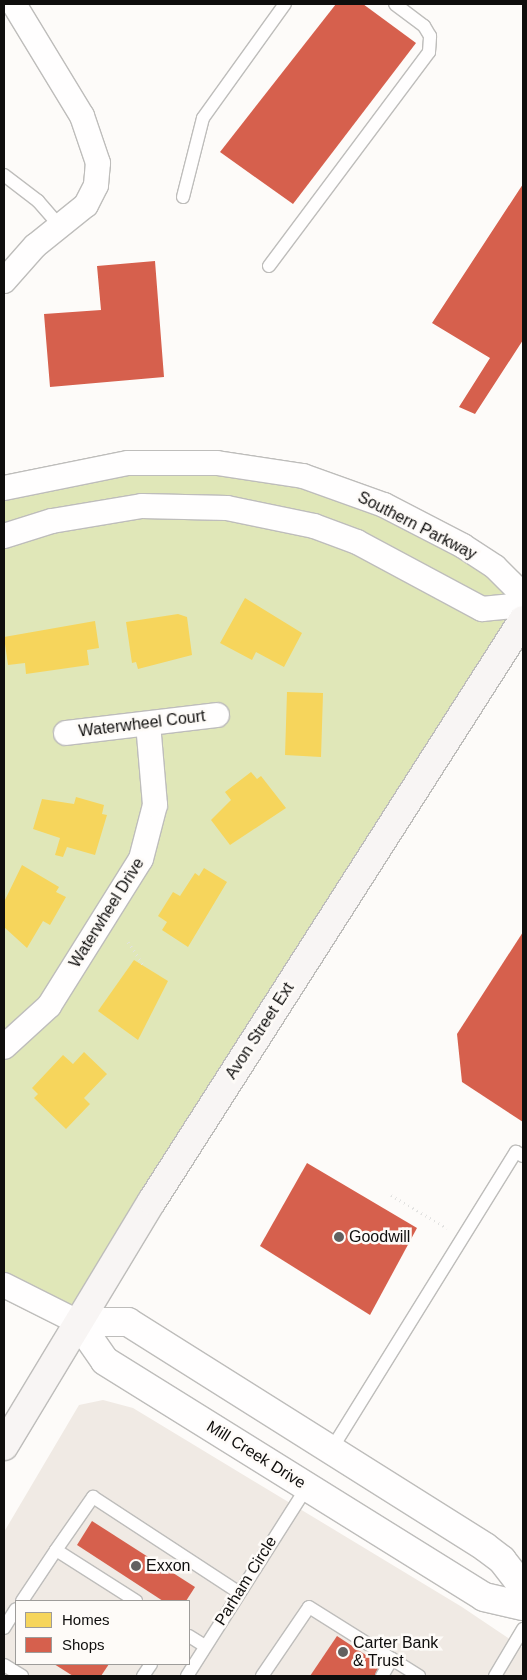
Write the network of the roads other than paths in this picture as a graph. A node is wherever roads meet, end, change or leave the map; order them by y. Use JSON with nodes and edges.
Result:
{"nodes":[{"id":1,"x":14,"y":4,"type":"edge"},
{"id":2,"x":285,"y":4,"type":"edge"},
{"id":3,"x":395,"y":4,"type":"edge"},
{"id":4,"x":4,"y":174,"type":"edge"},
{"id":5,"x":183,"y":197,"type":"dead end"},
{"id":6,"x":60,"y":226,"type":"junction"},
{"id":7,"x":269,"y":266,"type":"dead end"},
{"id":8,"x":4,"y":281,"type":"edge"},
{"id":9,"x":4,"y":488,"type":"edge"},
{"id":10,"x":5,"y":532,"type":"edge"},
{"id":11,"x":523,"y":595,"type":"edge"},
{"id":12,"x":523,"y":605,"type":"edge"},
{"id":13,"x":523,"y":620,"type":"edge"},
{"id":14,"x":217,"y":715,"type":"dead end"},
{"id":15,"x":148,"y":724,"type":"junction"},
{"id":16,"x":66,"y":733,"type":"dead end"},
{"id":17,"x":4,"y":1046,"type":"edge"},
{"id":18,"x":523,"y":1156,"type":"edge"},
{"id":19,"x":4,"y":1285,"type":"edge"},
{"id":20,"x":78,"y":1322,"type":"junction"},
{"id":21,"x":4,"y":1446,"type":"edge"},
{"id":22,"x":331,"y":1450,"type":"junction"},
{"id":23,"x":307,"y":1487,"type":"junction"},
{"id":24,"x":56,"y":1550,"type":"junction"},
{"id":25,"x":523,"y":1587,"type":"edge"},
{"id":26,"x":238,"y":1592,"type":"junction"},
{"id":27,"x":23,"y":1600,"type":"edge"},
{"id":28,"x":134,"y":1600,"type":"edge"},
{"id":29,"x":523,"y":1606,"type":"edge"},
{"id":30,"x":15,"y":1611,"type":"edge"},
{"id":31,"x":4,"y":1628,"type":"edge"},
{"id":32,"x":523,"y":1629,"type":"edge"},
{"id":33,"x":190,"y":1637,"type":"edge"},
{"id":34,"x":205,"y":1646,"type":"junction"},
{"id":35,"x":4,"y":1665,"type":"edge"},
{"id":36,"x":150,"y":1665,"type":"edge"},
{"id":37,"x":405,"y":1671,"type":"edge"},
{"id":38,"x":22,"y":1676,"type":"edge"},
{"id":39,"x":143,"y":1676,"type":"edge"},
{"id":40,"x":187,"y":1676,"type":"edge"},
{"id":41,"x":262,"y":1676,"type":"edge"},
{"id":42,"x":382,"y":1676,"type":"edge"},
{"id":43,"x":496,"y":1676,"type":"edge"}],
"edges":[{"from":1,"to":6,"type":"street"},
{"from":2,"to":5,"type":"lane"},
{"from":3,"to":7,"type":"lane"},
{"from":4,"to":6,"type":"lane"},
{"from":6,"to":8,"type":"street"},
{"from":9,"to":11,"type":"street","name":"Southern Parkway"},
{"from":10,"to":12,"type":"street"},
{"from":13,"to":20,"type":"main road","name":"Avon Street Ext"},
{"from":14,"to":15,"type":"street","name":"Waterwheel Court"},
{"from":15,"to":16,"type":"street","name":"Waterwheel Court"},
{"from":15,"to":17,"type":"street","name":"Waterwheel Drive"},
{"from":18,"to":22,"type":"lane"},
{"from":19,"to":20,"type":"street","name":"Mill Creek Drive"},
{"from":20,"to":21,"type":"main road","name":"Avon Street Ext"},
{"from":20,"to":22,"type":"street"},
{"from":20,"to":23,"type":"street","name":"Mill Creek Drive"},
{"from":22,"to":25,"type":"street"},
{"from":23,"to":26,"type":"lane","name":"Parham Circle"},
{"from":23,"to":29,"type":"street","name":"Mill Creek Drive"},
{"from":24,"to":26,"type":"lane"},
{"from":24,"to":27,"type":"lane"},
{"from":24,"to":28,"type":"lane"},
{"from":26,"to":34,"type":"lane","name":"Parham Circle"},
{"from":30,"to":31,"type":"lane"},
{"from":32,"to":43,"type":"lane"},
{"from":33,"to":34,"type":"lane"},
{"from":34,"to":40,"type":"lane","name":"Parham Circle"},
{"from":35,"to":38,"type":"lane"},
{"from":36,"to":39,"type":"lane"},
{"from":37,"to":41,"type":"lane"},
{"from":37,"to":42,"type":"lane"}]}
